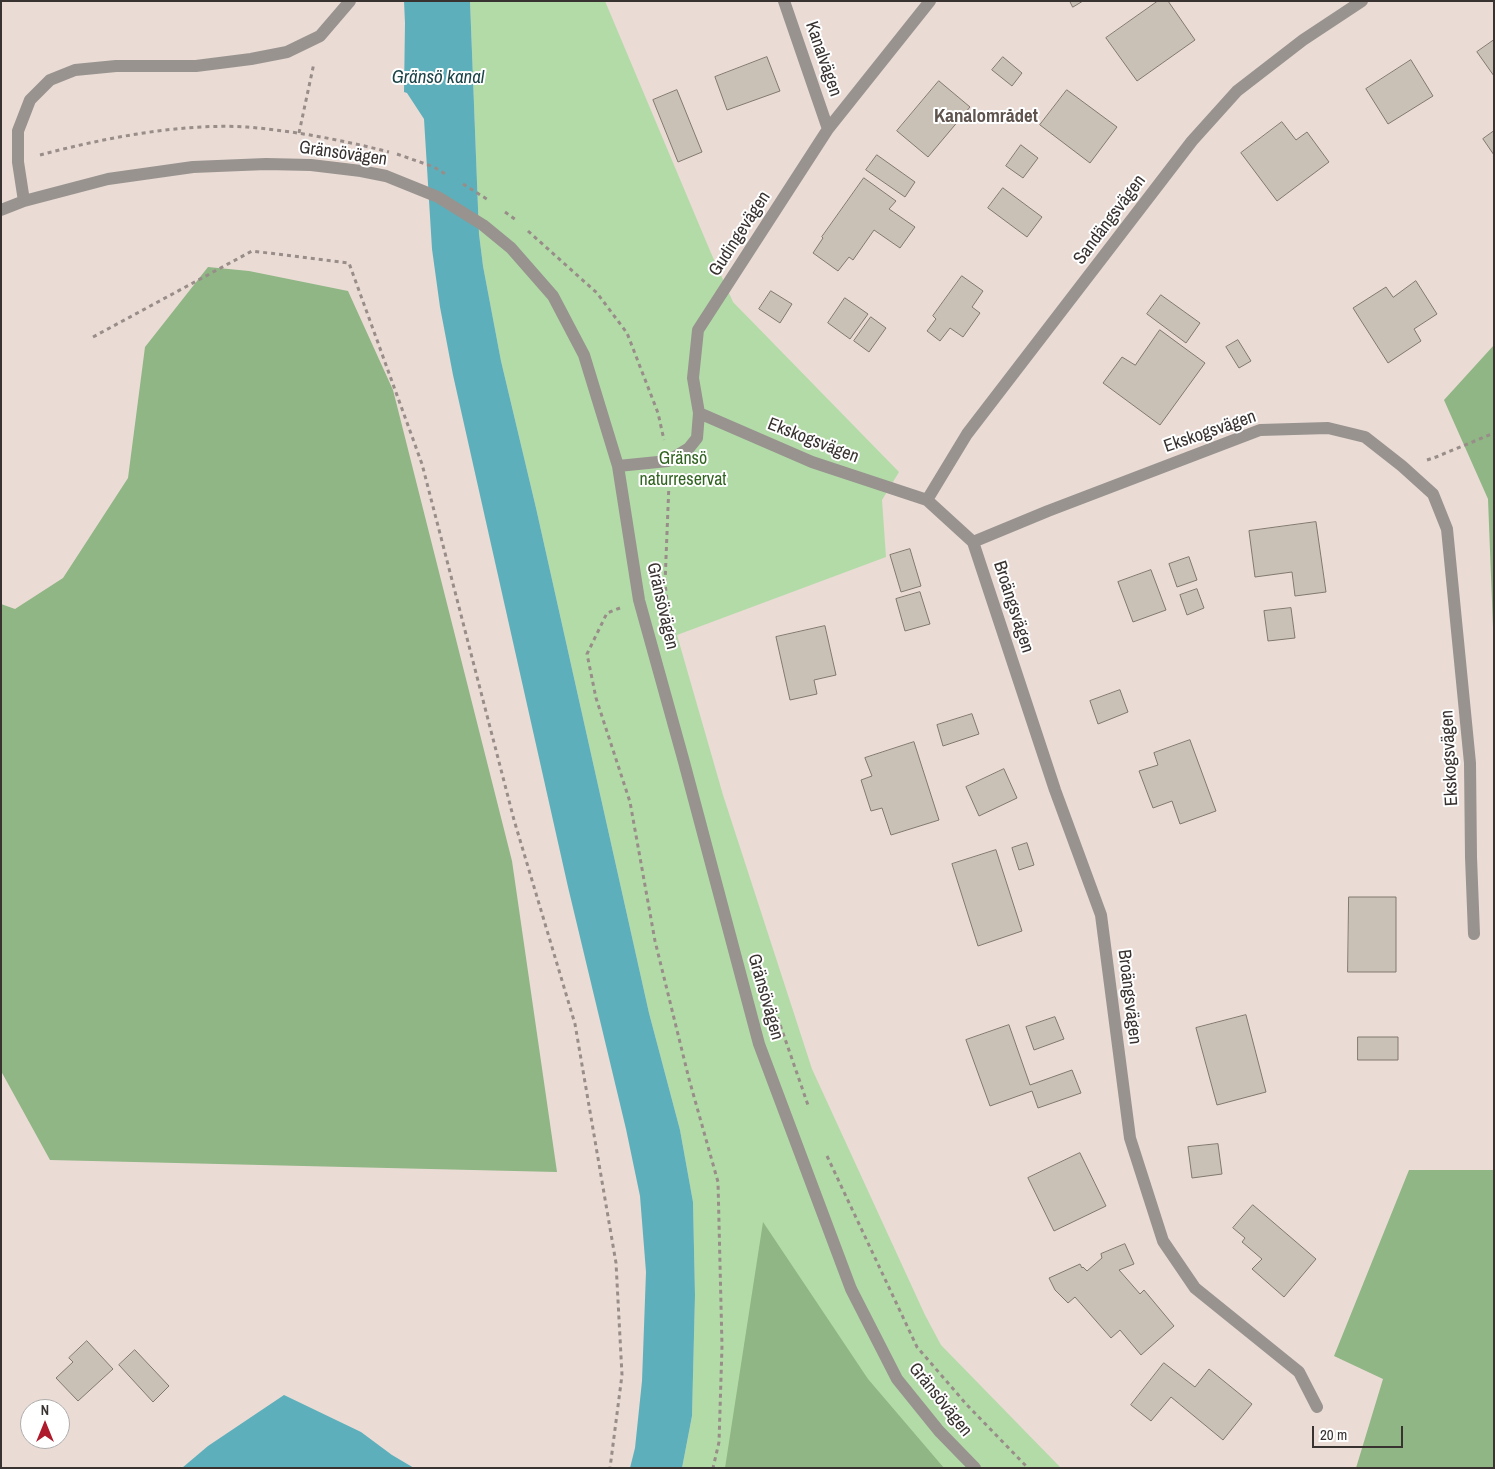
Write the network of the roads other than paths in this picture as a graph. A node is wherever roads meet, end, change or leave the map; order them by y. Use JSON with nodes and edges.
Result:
{"nodes":[{"id":1,"x":350,"y":1,"type":"edge"},
{"id":2,"x":784,"y":1,"type":"edge"},
{"id":3,"x":930,"y":1,"type":"edge"},
{"id":4,"x":1362,"y":1,"type":"edge"},
{"id":5,"x":828,"y":129,"type":"junction"},
{"id":6,"x":24,"y":201,"type":"junction"},
{"id":7,"x":1,"y":210,"type":"edge"},
{"id":8,"x":699,"y":414,"type":"junction"},
{"id":9,"x":618,"y":466,"type":"junction"},
{"id":10,"x":927,"y":500,"type":"junction"},
{"id":11,"x":973,"y":542,"type":"junction"},
{"id":12,"x":1474,"y":934,"type":"dead end"},
{"id":13,"x":1317,"y":1407,"type":"dead end"},
{"id":14,"x":975,"y":1468,"type":"edge"}],
"edges":[{"from":1,"to":6,"type":"street"},
{"from":2,"to":5,"type":"street","name":"Kanalvägen"},
{"from":3,"to":5,"type":"street","name":"Gudingevägen"},
{"from":4,"to":10,"type":"street","name":"Sandängsvägen"},
{"from":5,"to":8,"type":"street","name":"Gudingevägen"},
{"from":6,"to":7,"type":"street","name":"Gränsövägen"},
{"from":6,"to":9,"type":"street","name":"Gränsövägen"},
{"from":8,"to":9,"type":"street","name":"Gudingevägen"},
{"from":8,"to":10,"type":"street","name":"Ekskogsvägen"},
{"from":9,"to":14,"type":"street","name":"Gränsövägen"},
{"from":10,"to":11,"type":"street","name":"Ekskogsvägen"},
{"from":11,"to":12,"type":"street","name":"Ekskogsvägen"},
{"from":11,"to":13,"type":"street","name":"Broängsvägen"}]}
